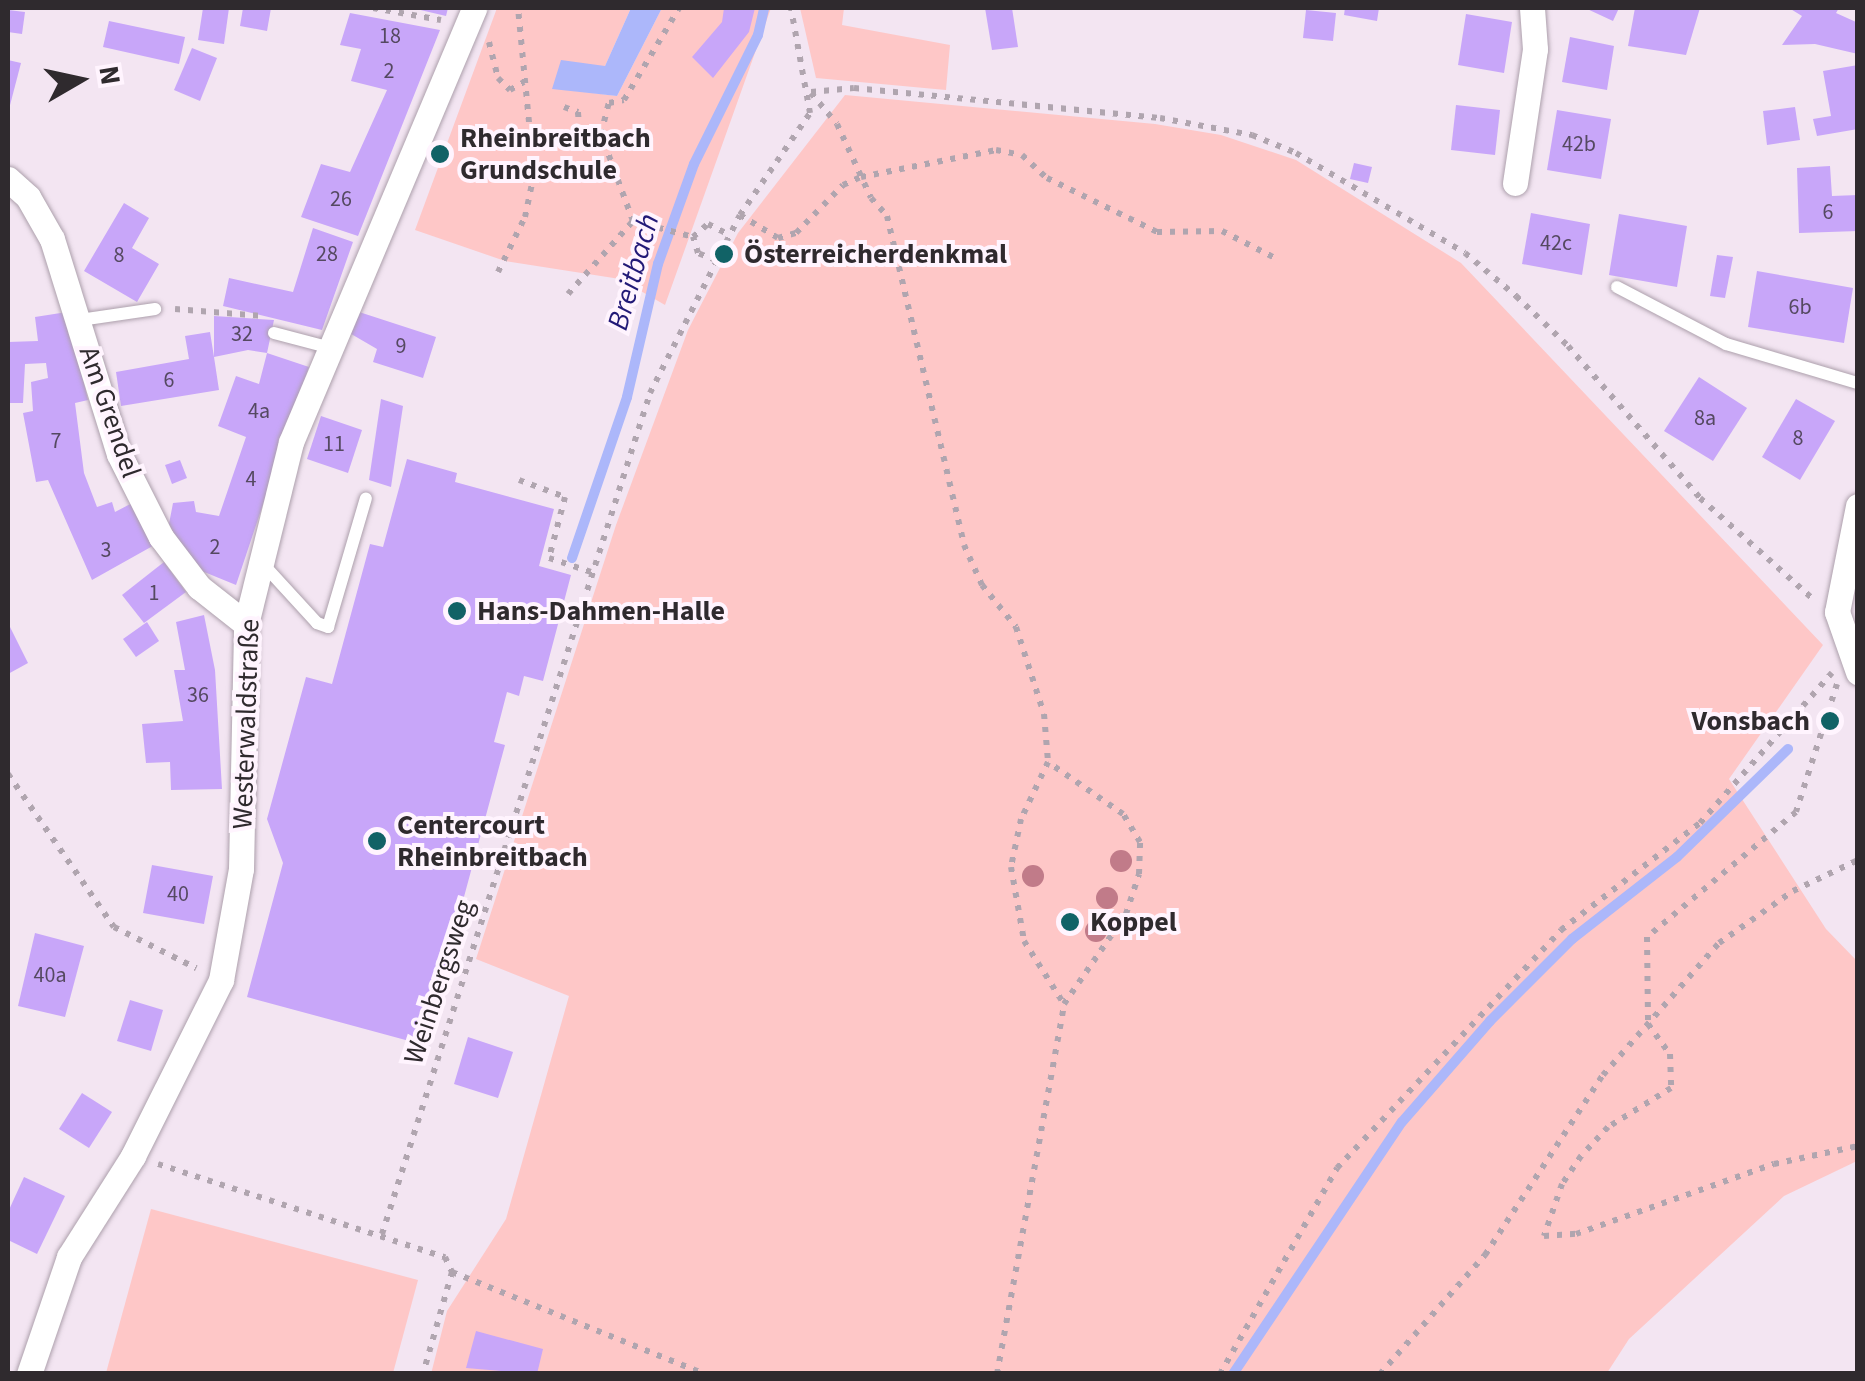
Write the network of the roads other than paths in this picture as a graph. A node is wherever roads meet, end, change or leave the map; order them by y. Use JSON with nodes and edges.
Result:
{"nodes":[{"id":1,"x":1532,"y":8,"type":"edge"},
{"id":2,"x":477,"y":23,"type":"edge"},
{"id":3,"x":8,"y":179,"type":"edge"},
{"id":4,"x":1515,"y":183,"type":"dead end"},
{"id":5,"x":1617,"y":287,"type":"dead end"},
{"id":6,"x":155,"y":309,"type":"dead end"},
{"id":7,"x":80,"y":320,"type":"junction"},
{"id":8,"x":274,"y":333,"type":"road end"},
{"id":9,"x":332,"y":348,"type":"junction"},
{"id":10,"x":1858,"y":383,"type":"edge"},
{"id":11,"x":366,"y":498,"type":"dead end"},
{"id":12,"x":1858,"y":506,"type":"edge"},
{"id":13,"x":261,"y":562,"type":"junction"},
{"id":14,"x":246,"y":624,"type":"junction"},
{"id":15,"x":1852,"y":664,"type":"edge"},
{"id":16,"x":29,"y":1374,"type":"edge"}],
"edges":[{"from":1,"to":4,"type":"street"},
{"from":2,"to":9,"type":"street","name":"Westerwaldstraße"},
{"from":3,"to":7,"type":"street","name":"Am Grendel"},
{"from":5,"to":10,"type":"lane"},
{"from":6,"to":7,"type":"lane"},
{"from":7,"to":14,"type":"street","name":"Am Grendel"},
{"from":8,"to":9,"type":"lane"},
{"from":9,"to":13,"type":"street","name":"Westerwaldstraße"},
{"from":11,"to":13,"type":"lane"},
{"from":12,"to":15,"type":"street"},
{"from":13,"to":14,"type":"street","name":"Westerwaldstraße"},
{"from":14,"to":16,"type":"street","name":"Westerwaldstraße"}]}
